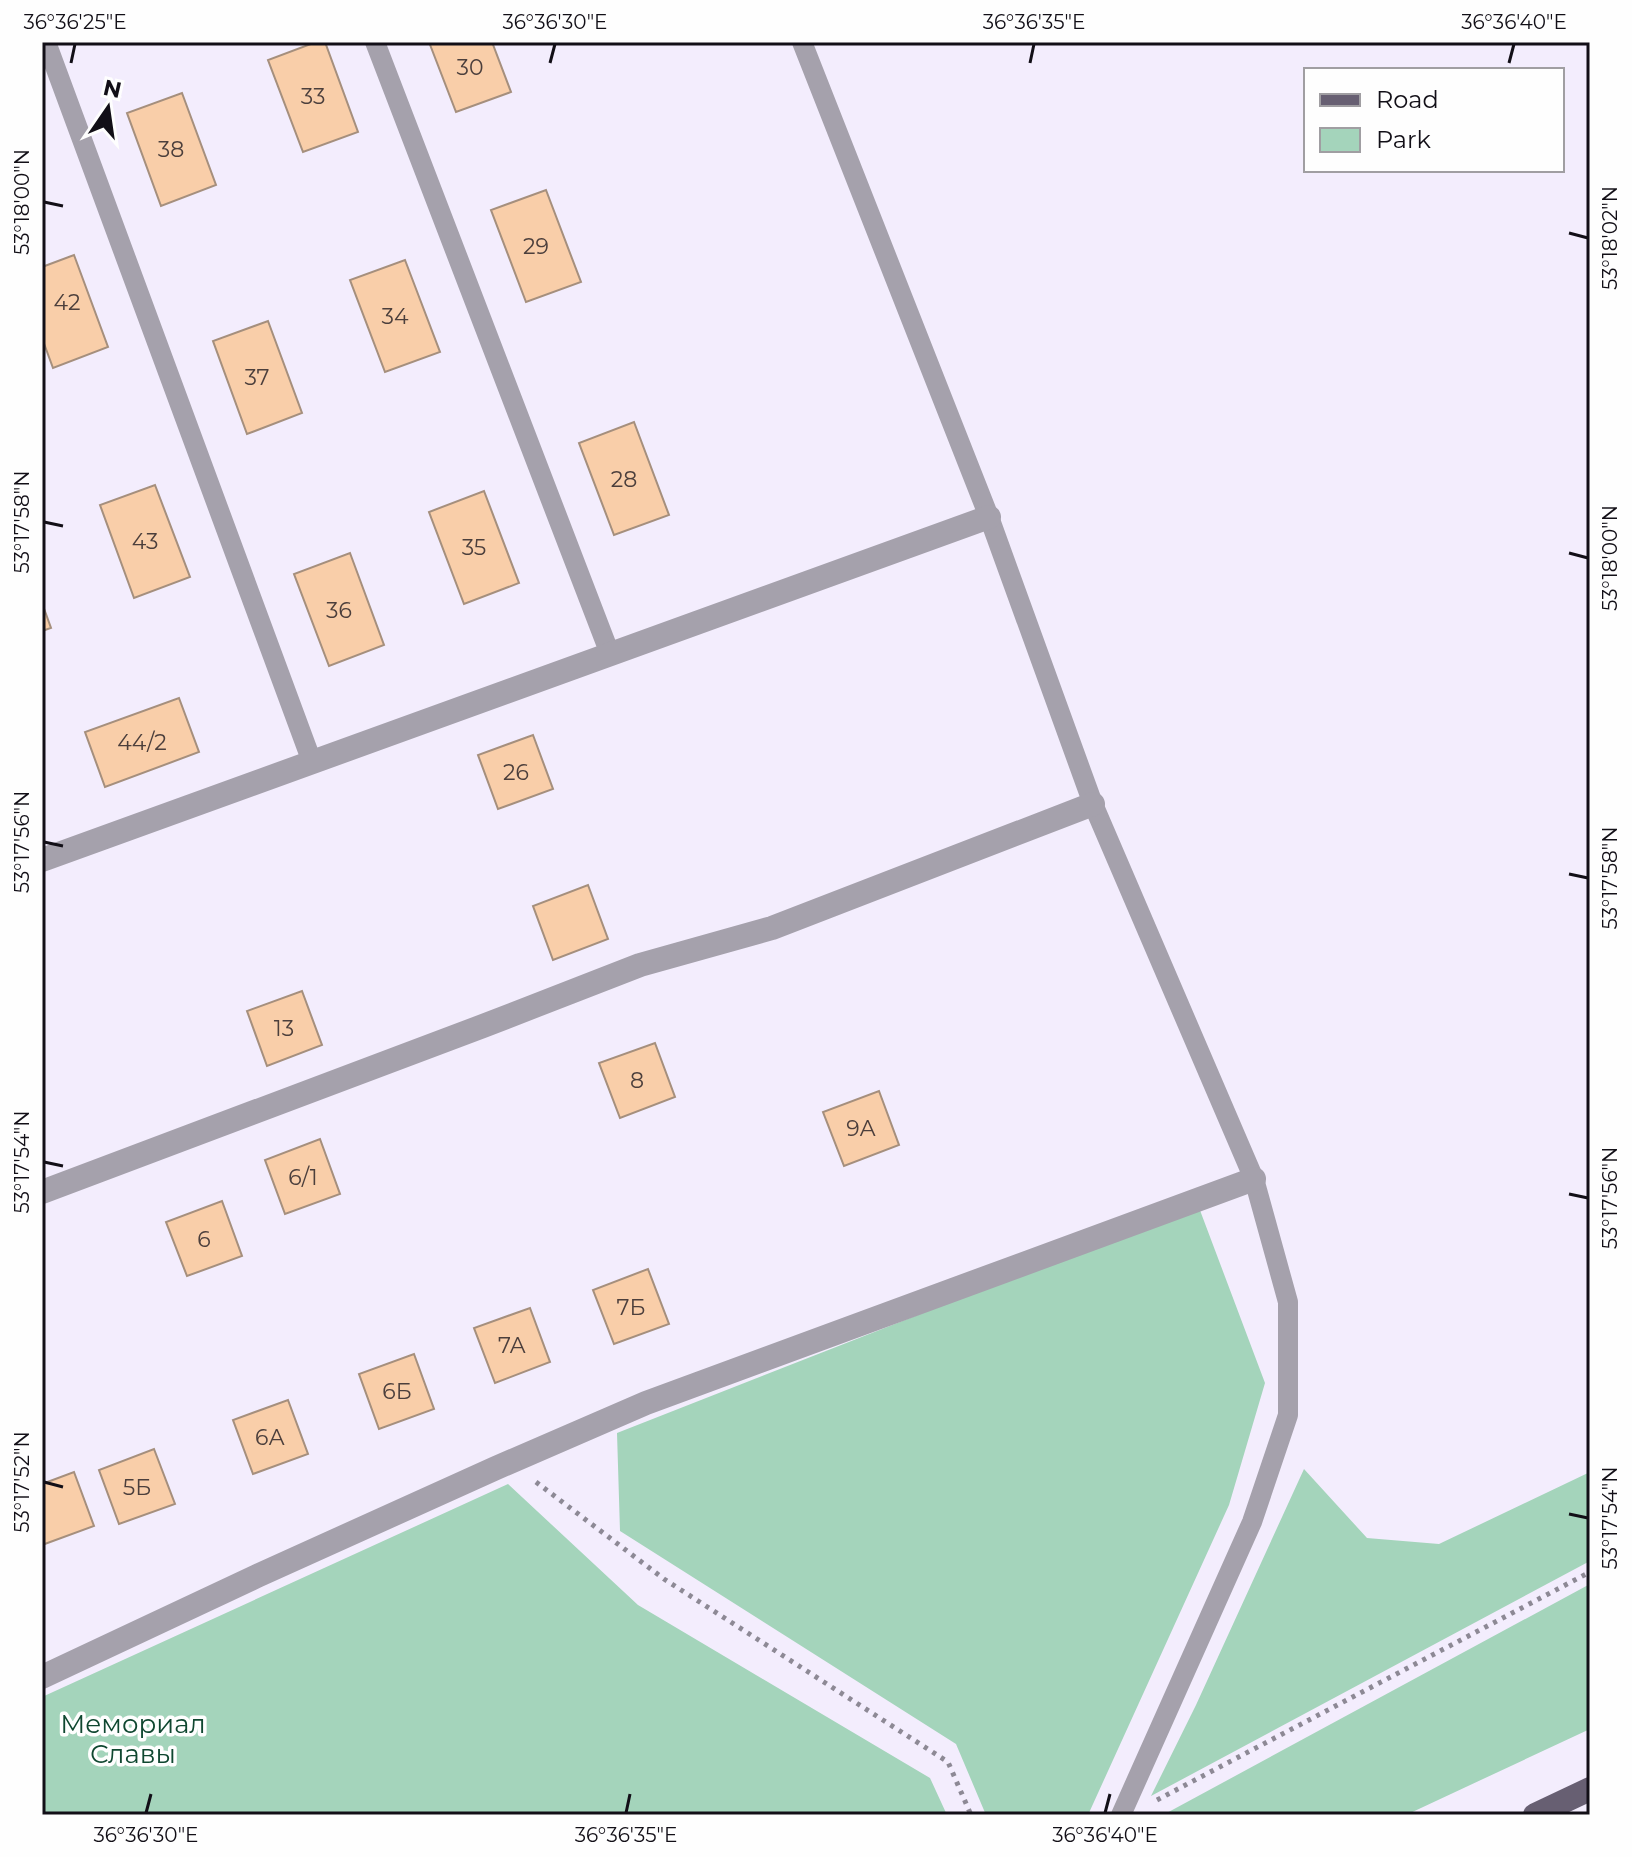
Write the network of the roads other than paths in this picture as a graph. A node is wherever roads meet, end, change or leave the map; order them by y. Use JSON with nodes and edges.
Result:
{"nodes":[{"id":1,"x":46,"y":42,"type":"edge"},
{"id":2,"x":375,"y":42,"type":"edge"},
{"id":3,"x":802,"y":42,"type":"edge"},
{"id":4,"x":989,"y":517,"type":"junction"},
{"id":5,"x":610,"y":654,"type":"junction"},
{"id":6,"x":312,"y":762,"type":"junction"},
{"id":7,"x":1093,"y":804,"type":"junction"},
{"id":8,"x":42,"y":860,"type":"edge"},
{"id":9,"x":1254,"y":1179,"type":"junction"},
{"id":10,"x":42,"y":1192,"type":"edge"},
{"id":11,"x":42,"y":1677,"type":"edge"},
{"id":12,"x":1590,"y":1789,"type":"edge"},
{"id":13,"x":1121,"y":1815,"type":"edge"},
{"id":14,"x":1535,"y":1815,"type":"edge"}],
"edges":[{"from":1,"to":6,"type":"lane"},
{"from":2,"to":5,"type":"lane"},
{"from":3,"to":4,"type":"lane"},
{"from":4,"to":5,"type":"street"},
{"from":4,"to":7,"type":"lane"},
{"from":5,"to":6,"type":"street"},
{"from":6,"to":8,"type":"street"},
{"from":7,"to":9,"type":"lane"},
{"from":7,"to":10,"type":"street"},
{"from":9,"to":11,"type":"street"},
{"from":9,"to":13,"type":"lane"},
{"from":12,"to":14,"type":"main road"}]}
